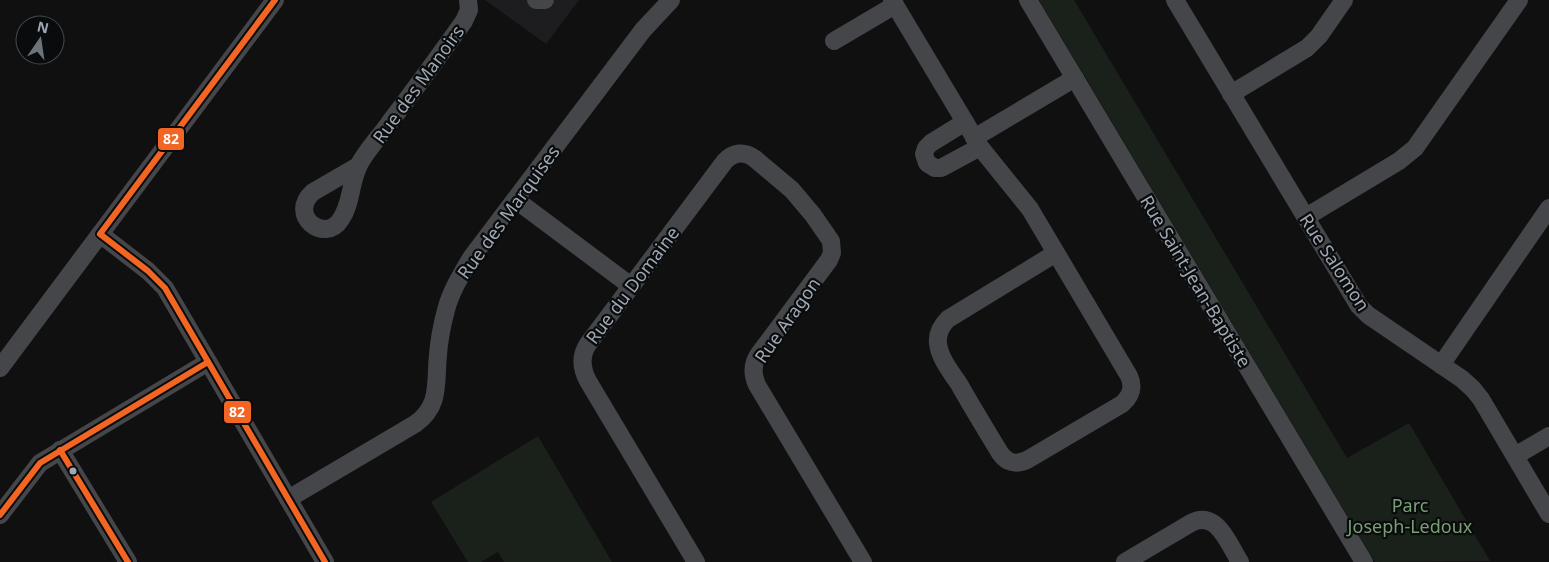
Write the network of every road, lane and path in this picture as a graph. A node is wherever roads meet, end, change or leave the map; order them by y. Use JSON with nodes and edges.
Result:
{"nodes":[{"id":1,"x":275,"y":0,"type":"edge"},
{"id":2,"x":468,"y":0,"type":"edge"},
{"id":3,"x":536,"y":0,"type":"edge"},
{"id":4,"x":545,"y":0,"type":"edge"},
{"id":5,"x":671,"y":0,"type":"edge"},
{"id":6,"x":1028,"y":0,"type":"edge"},
{"id":7,"x":1175,"y":0,"type":"edge"},
{"id":8,"x":1344,"y":0,"type":"edge"},
{"id":9,"x":1519,"y":0,"type":"edge"},
{"id":10,"x":893,"y":3,"type":"edge"},
{"id":11,"x":834,"y":41,"type":"dead end"},
{"id":12,"x":1075,"y":78,"type":"junction"},
{"id":13,"x":1232,"y":94,"type":"junction"},
{"id":14,"x":965,"y":122,"type":"junction"},
{"id":15,"x":977,"y":142,"type":"junction"},
{"id":16,"x":741,"y":153,"type":"joint"},
{"id":17,"x":358,"y":166,"type":"dead end"},
{"id":18,"x":516,"y":200,"type":"junction"},
{"id":19,"x":1549,"y":208,"type":"edge"},
{"id":20,"x":1306,"y":217,"type":"junction"},
{"id":21,"x":100,"y":234,"type":"junction"},
{"id":22,"x":1056,"y":253,"type":"junction"},
{"id":23,"x":631,"y":286,"type":"junction"},
{"id":24,"x":208,"y":362,"type":"junction"},
{"id":25,"x":1441,"y":365,"type":"junction"},
{"id":26,"x":0,"y":368,"type":"edge"},
{"id":27,"x":1549,"y":436,"type":"edge"},
{"id":28,"x":60,"y":450,"type":"junction"},
{"id":29,"x":1515,"y":456,"type":"junction"},
{"id":30,"x":288,"y":499,"type":"junction"},
{"id":31,"x":1549,"y":514,"type":"edge"},
{"id":32,"x":0,"y":515,"type":"edge"},
{"id":33,"x":128,"y":562,"type":"edge"},
{"id":34,"x":325,"y":562,"type":"edge"},
{"id":35,"x":696,"y":562,"type":"edge"},
{"id":36,"x":862,"y":562,"type":"edge"},
{"id":37,"x":1125,"y":562,"type":"edge"},
{"id":38,"x":1240,"y":562,"type":"edge"},
{"id":39,"x":1364,"y":562,"type":"edge"}],
"edges":[{"from":1,"to":21,"type":"street"},
{"from":2,"to":17,"type":"street","name":"Rue des Manoirs"},
{"from":3,"to":4,"type":"street"},
{"from":5,"to":18,"type":"street","name":"Rue des Marquises"},
{"from":6,"to":12,"type":"street","name":"Rue Saint-Jean-Baptiste"},
{"from":7,"to":13,"type":"street","name":"Rue Salomon"},
{"from":8,"to":13,"type":"street"},
{"from":9,"to":20,"type":"street"},
{"from":10,"to":11,"type":"street"},
{"from":10,"to":14,"type":"street"},
{"from":12,"to":15,"type":"street"},
{"from":12,"to":39,"type":"street","name":"Rue Saint-Jean-Baptiste"},
{"from":13,"to":20,"type":"street","name":"Rue Salomon"},
{"from":14,"to":15,"type":"street"},
{"from":14,"to":15,"type":"street"},
{"from":15,"to":22,"type":"street"},
{"from":16,"to":23,"type":"street","name":"Rue du Domaine"},
{"from":16,"to":36,"type":"street","name":"Rue Aragon"},
{"from":18,"to":23,"type":"street"},
{"from":18,"to":30,"type":"street","name":"Rue des Marquises"},
{"from":19,"to":25,"type":"street"},
{"from":20,"to":25,"type":"street","name":"Rue Salomon"},
{"from":21,"to":24,"type":"street"},
{"from":21,"to":26,"type":"street"},
{"from":22,"to":22,"type":"street"},
{"from":23,"to":35,"type":"street","name":"Rue du Domaine"},
{"from":24,"to":28,"type":"street"},
{"from":24,"to":30,"type":"street"},
{"from":25,"to":29,"type":"street","name":"Rue Salomon"},
{"from":27,"to":29,"type":"street"},
{"from":28,"to":32,"type":"street"},
{"from":28,"to":33,"type":"street"},
{"from":29,"to":31,"type":"street","name":"Rue Salomon"},
{"from":30,"to":34,"type":"street"},
{"from":37,"to":38,"type":"street"}]}
